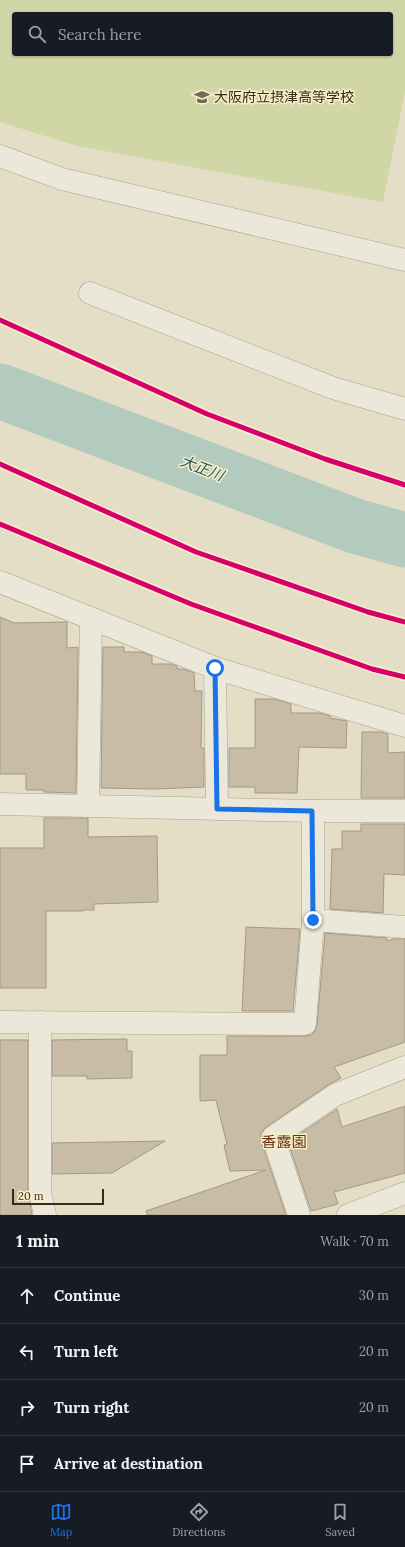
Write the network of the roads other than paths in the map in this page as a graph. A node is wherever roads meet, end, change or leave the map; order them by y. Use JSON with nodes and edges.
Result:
{"nodes":[{"id":1,"x":0,"y":156,"type":"edge"},
{"id":2,"x":405,"y":260,"type":"edge"},
{"id":3,"x":90,"y":293,"type":"dead end"},
{"id":4,"x":405,"y":409,"type":"edge"},
{"id":5,"x":0,"y":582,"type":"edge"},
{"id":6,"x":91,"y":618,"type":"junction"},
{"id":7,"x":215,"y":668,"type":"junction"},
{"id":8,"x":405,"y":726,"type":"edge"},
{"id":9,"x":0,"y":804,"type":"edge"},
{"id":10,"x":88,"y":806,"type":"junction"},
{"id":11,"x":217,"y":809,"type":"junction"},
{"id":12,"x":312,"y":811,"type":"junction"},
{"id":13,"x":405,"y":812,"type":"edge"},
{"id":14,"x":313,"y":920,"type":"junction"},
{"id":15,"x":405,"y":927,"type":"edge"},
{"id":16,"x":0,"y":1022,"type":"edge"},
{"id":17,"x":40,"y":1022,"type":"junction"},
{"id":18,"x":405,"y":1067,"type":"edge"},
{"id":19,"x":405,"y":1193,"type":"edge"},
{"id":20,"x":378,"y":1210,"type":"edge"},
{"id":21,"x":45,"y":1215,"type":"edge"},
{"id":22,"x":299,"y":1215,"type":"edge"},
{"id":23,"x":348,"y":1215,"type":"edge"}],
"edges":[{"from":1,"to":2,"type":"street"},
{"from":3,"to":4,"type":"street"},
{"from":5,"to":6,"type":"street"},
{"from":6,"to":7,"type":"street"},
{"from":6,"to":10,"type":"street"},
{"from":7,"to":8,"type":"street"},
{"from":7,"to":11,"type":"street"},
{"from":9,"to":10,"type":"street"},
{"from":10,"to":11,"type":"street"},
{"from":11,"to":12,"type":"street"},
{"from":12,"to":13,"type":"street"},
{"from":12,"to":14,"type":"street"},
{"from":14,"to":15,"type":"street"},
{"from":14,"to":17,"type":"street"},
{"from":16,"to":17,"type":"street"},
{"from":17,"to":21,"type":"street"},
{"from":18,"to":22,"type":"street"},
{"from":19,"to":20,"type":"street"},
{"from":20,"to":23,"type":"street"}]}
